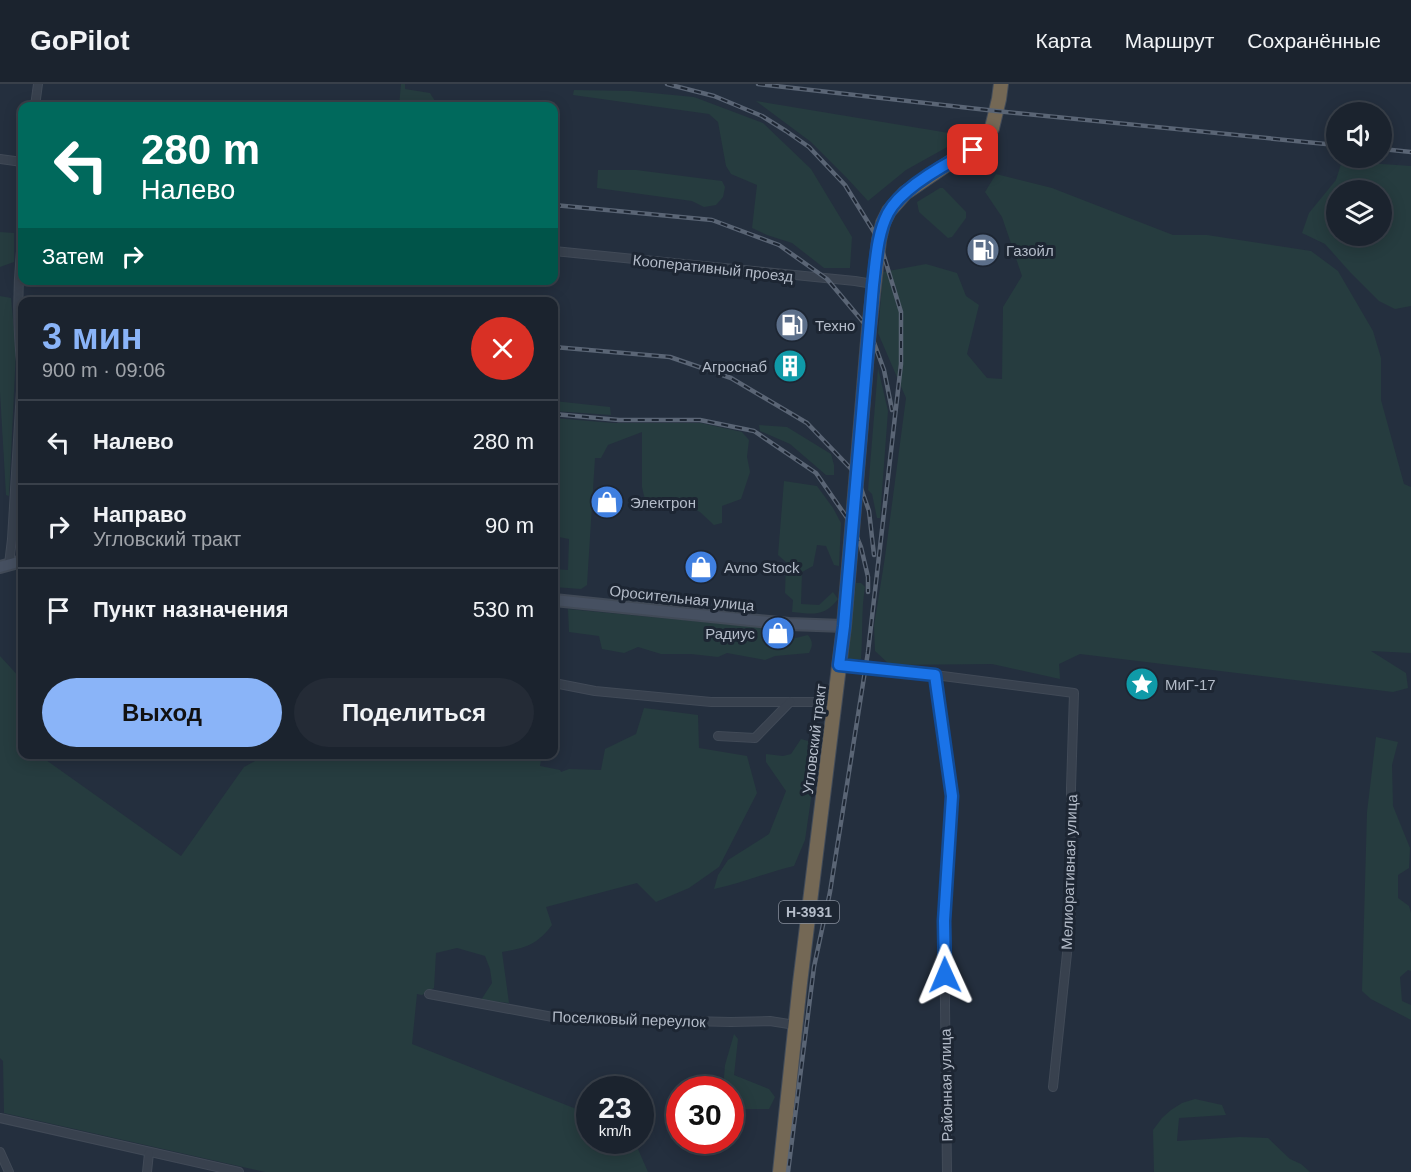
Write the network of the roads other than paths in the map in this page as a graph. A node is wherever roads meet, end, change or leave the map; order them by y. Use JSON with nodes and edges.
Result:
{"nodes":[{"id":1,"x":38,"y":84,"type":"edge"},
{"id":2,"x":1001,"y":84,"type":"edge"},
{"id":3,"x":36,"y":102,"type":"edge"},
{"id":4,"x":0,"y":159,"type":"edge"},
{"id":5,"x":18,"y":161,"type":"edge"},
{"id":6,"x":558,"y":251,"type":"edge"},
{"id":7,"x":873,"y":285,"type":"junction"},
{"id":8,"x":18,"y":439,"type":"edge"},
{"id":9,"x":4,"y":566,"type":"edge"},
{"id":10,"x":558,"y":600,"type":"edge"},
{"id":11,"x":844,"y":626,"type":"junction"},
{"id":12,"x":841,"y":654,"type":"junction"},
{"id":13,"x":935,"y":675,"type":"junction"},
{"id":14,"x":558,"y":685,"type":"edge"},
{"id":15,"x":790,"y":702,"type":"junction"},
{"id":16,"x":835,"y":702,"type":"junction"},
{"id":17,"x":718,"y":736,"type":"dead end"},
{"id":18,"x":429,"y":994,"type":"dead end"},
{"id":19,"x":795,"y":1025,"type":"junction"},
{"id":20,"x":1053,"y":1087,"type":"dead end"},
{"id":21,"x":0,"y":1118,"type":"edge"},
{"id":22,"x":0,"y":1152,"type":"edge"},
{"id":23,"x":149,"y":1153,"type":"junction"},
{"id":24,"x":9,"y":1172,"type":"edge"},
{"id":25,"x":147,"y":1172,"type":"edge"},
{"id":26,"x":239,"y":1172,"type":"edge"},
{"id":27,"x":780,"y":1172,"type":"edge"},
{"id":28,"x":947,"y":1172,"type":"edge"}],
"edges":[{"from":1,"to":3,"type":"street"},
{"from":2,"to":7,"type":"highway","name":"Угловский тракт","number":"Н-3931"},
{"from":4,"to":5,"type":"street"},
{"from":6,"to":7,"type":"street","name":"Кооперативный проезд"},
{"from":7,"to":11,"type":"highway","name":"Угловский тракт","number":"Н-3931"},
{"from":8,"to":9,"type":"street"},
{"from":10,"to":11,"type":"main road","name":"Оросительная улица"},
{"from":11,"to":12,"type":"highway","name":"Угловский тракт","number":"Н-3931"},
{"from":12,"to":13,"type":"street"},
{"from":12,"to":16,"type":"highway","name":"Угловский тракт","number":"Н-3931"},
{"from":13,"to":20,"type":"street","name":"Мелиоративная улица"},
{"from":13,"to":28,"type":"street","name":"Районная улица"},
{"from":14,"to":15,"type":"street"},
{"from":15,"to":16,"type":"street"},
{"from":15,"to":17,"type":"street"},
{"from":16,"to":19,"type":"highway","name":"Угловский тракт","number":"Н-3931"},
{"from":18,"to":19,"type":"street","name":"Поселковый переулок"},
{"from":19,"to":27,"type":"highway","name":"Угловский тракт","number":"Н-3931"},
{"from":21,"to":23,"type":"street"},
{"from":22,"to":24,"type":"street"},
{"from":23,"to":25,"type":"street"},
{"from":23,"to":26,"type":"street"}]}
